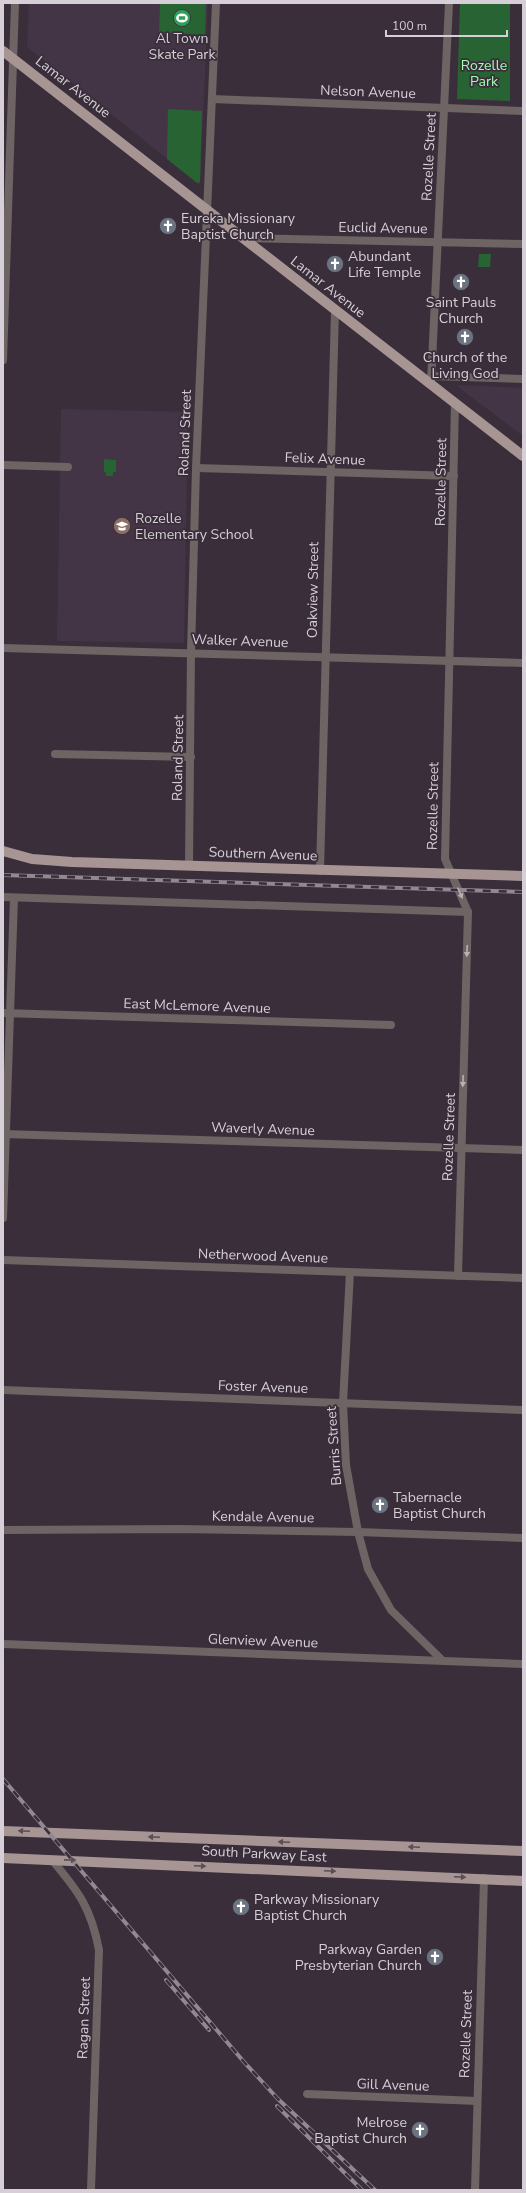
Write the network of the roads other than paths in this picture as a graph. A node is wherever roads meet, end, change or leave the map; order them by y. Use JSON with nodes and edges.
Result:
{"nodes":[{"id":1,"x":15,"y":3,"type":"edge"},
{"id":2,"x":216,"y":3,"type":"edge"},
{"id":3,"x":449,"y":3,"type":"edge"},
{"id":4,"x":3,"y":51,"type":"edge"},
{"id":5,"x":14,"y":59,"type":"junction"},
{"id":6,"x":212,"y":99,"type":"junction"},
{"id":7,"x":444,"y":107,"type":"junction"},
{"id":8,"x":523,"y":111,"type":"edge"},
{"id":9,"x":206,"y":209,"type":"junction"},
{"id":10,"x":242,"y":238,"type":"junction"},
{"id":11,"x":438,"y":242,"type":"junction"},
{"id":12,"x":523,"y":244,"type":"edge"},
{"id":13,"x":335,"y":310,"type":"junction"},
{"id":14,"x":3,"y":360,"type":"edge"},
{"id":15,"x":431,"y":379,"type":"junction"},
{"id":16,"x":523,"y":379,"type":"edge"},
{"id":17,"x":455,"y":403,"type":"junction"},
{"id":18,"x":523,"y":456,"type":"edge"},
{"id":19,"x":3,"y":465,"type":"edge"},
{"id":20,"x":68,"y":467,"type":"dead end"},
{"id":21,"x":196,"y":468,"type":"junction"},
{"id":22,"x":329,"y":472,"type":"junction"},
{"id":23,"x":454,"y":476,"type":"junction"},
{"id":24,"x":3,"y":648,"type":"edge"},
{"id":25,"x":191,"y":652,"type":"junction"},
{"id":26,"x":324,"y":658,"type":"junction"},
{"id":27,"x":450,"y":661,"type":"junction"},
{"id":28,"x":523,"y":663,"type":"edge"},
{"id":29,"x":55,"y":754,"type":"dead end"},
{"id":30,"x":191,"y":757,"type":"junction"},
{"id":31,"x":3,"y":851,"type":"edge"},
{"id":32,"x":189,"y":865,"type":"junction"},
{"id":33,"x":320,"y":871,"type":"junction"},
{"id":34,"x":452,"y":874,"type":"junction"},
{"id":35,"x":523,"y":876,"type":"edge"},
{"id":36,"x":3,"y":898,"type":"edge"},
{"id":37,"x":14,"y":898,"type":"junction"},
{"id":38,"x":468,"y":912,"type":"junction"},
{"id":39,"x":7,"y":1013,"type":"edge"},
{"id":40,"x":391,"y":1025,"type":"dead end"},
{"id":41,"x":4,"y":1134,"type":"edge"},
{"id":42,"x":462,"y":1148,"type":"junction"},
{"id":43,"x":523,"y":1150,"type":"edge"},
{"id":44,"x":3,"y":1218,"type":"edge"},
{"id":45,"x":3,"y":1260,"type":"edge"},
{"id":46,"x":350,"y":1272,"type":"junction"},
{"id":47,"x":458,"y":1276,"type":"junction"},
{"id":48,"x":523,"y":1278,"type":"edge"},
{"id":49,"x":3,"y":1390,"type":"edge"},
{"id":50,"x":343,"y":1404,"type":"junction"},
{"id":51,"x":523,"y":1410,"type":"edge"},
{"id":52,"x":3,"y":1530,"type":"edge"},
{"id":53,"x":358,"y":1532,"type":"junction"},
{"id":54,"x":523,"y":1538,"type":"edge"},
{"id":55,"x":3,"y":1644,"type":"edge"},
{"id":56,"x":442,"y":1660,"type":"junction"},
{"id":57,"x":523,"y":1664,"type":"edge"},
{"id":58,"x":3,"y":1830,"type":"edge"},
{"id":59,"x":523,"y":1851,"type":"edge"},
{"id":60,"x":3,"y":1858,"type":"edge"},
{"id":61,"x":52,"y":1860,"type":"junction"},
{"id":62,"x":484,"y":1878,"type":"junction"},
{"id":63,"x":523,"y":1880,"type":"edge"},
{"id":64,"x":306,"y":2094,"type":"dead end"},
{"id":65,"x":477,"y":2101,"type":"junction"},
{"id":66,"x":91,"y":2190,"type":"edge"},
{"id":67,"x":475,"y":2190,"type":"edge"}],
"edges":[{"from":1,"to":5,"type":"street"},
{"from":2,"to":6,"type":"street","name":"Roland Street"},
{"from":3,"to":7,"type":"street","name":"Rozelle Street"},
{"from":4,"to":5,"type":"main road","name":"Lamar Avenue"},
{"from":5,"to":9,"type":"main road","name":"Lamar Avenue"},
{"from":5,"to":14,"type":"street"},
{"from":6,"to":7,"type":"street","name":"Nelson Avenue"},
{"from":6,"to":9,"type":"street","name":"Roland Street"},
{"from":7,"to":8,"type":"street","name":"Nelson Avenue"},
{"from":7,"to":11,"type":"street","name":"Rozelle Street"},
{"from":9,"to":10,"type":"main road","name":"Lamar Avenue"},
{"from":9,"to":21,"type":"street","name":"Roland Street"},
{"from":10,"to":11,"type":"street","name":"Euclid Avenue"},
{"from":10,"to":13,"type":"main road","name":"Lamar Avenue"},
{"from":11,"to":12,"type":"street","name":"Euclid Avenue"},
{"from":11,"to":15,"type":"street","name":"Rozelle Street"},
{"from":13,"to":15,"type":"main road","name":"Lamar Avenue"},
{"from":13,"to":22,"type":"street","name":"Oakview Street"},
{"from":15,"to":16,"type":"street"},
{"from":15,"to":17,"type":"main road","name":"Lamar Avenue"},
{"from":17,"to":18,"type":"main road","name":"Lamar Avenue"},
{"from":17,"to":23,"type":"street","name":"Rozelle Street"},
{"from":19,"to":20,"type":"street"},
{"from":21,"to":22,"type":"street","name":"Felix Avenue"},
{"from":21,"to":25,"type":"street","name":"Roland Street"},
{"from":22,"to":23,"type":"street","name":"Felix Avenue"},
{"from":22,"to":26,"type":"street","name":"Oakview Street"},
{"from":23,"to":27,"type":"street","name":"Rozelle Street"},
{"from":24,"to":25,"type":"street","name":"Walker Avenue"},
{"from":25,"to":26,"type":"street","name":"Walker Avenue"},
{"from":25,"to":30,"type":"street","name":"Roland Street"},
{"from":26,"to":27,"type":"street","name":"Walker Avenue"},
{"from":26,"to":33,"type":"street","name":"Oakview Street"},
{"from":27,"to":28,"type":"street","name":"Walker Avenue"},
{"from":27,"to":34,"type":"street","name":"Rozelle Street"},
{"from":29,"to":30,"type":"street"},
{"from":30,"to":32,"type":"street","name":"Roland Street"},
{"from":31,"to":32,"type":"main road","name":"Southern Avenue"},
{"from":32,"to":33,"type":"main road","name":"Southern Avenue"},
{"from":33,"to":34,"type":"main road","name":"Southern Avenue"},
{"from":34,"to":35,"type":"main road","name":"Southern Avenue"},
{"from":34,"to":38,"type":"street","name":"Rozelle Street","one_way":true},
{"from":36,"to":37,"type":"street"},
{"from":37,"to":38,"type":"street"},
{"from":37,"to":39,"type":"street"},
{"from":38,"to":42,"type":"street","name":"Rozelle Street","one_way":true},
{"from":39,"to":40,"type":"street","name":"East McLemore Avenue"},
{"from":39,"to":41,"type":"street"},
{"from":41,"to":42,"type":"street","name":"Waverly Avenue"},
{"from":41,"to":44,"type":"street"},
{"from":42,"to":43,"type":"street","name":"Waverly Avenue"},
{"from":42,"to":47,"type":"street","name":"Rozelle Street"},
{"from":45,"to":46,"type":"street","name":"Netherwood Avenue"},
{"from":46,"to":47,"type":"street","name":"Netherwood Avenue"},
{"from":46,"to":50,"type":"street","name":"Burris Street"},
{"from":47,"to":48,"type":"street","name":"Netherwood Avenue"},
{"from":49,"to":50,"type":"street","name":"Foster Avenue"},
{"from":50,"to":51,"type":"street","name":"Foster Avenue"},
{"from":50,"to":53,"type":"street","name":"Burris Street"},
{"from":52,"to":53,"type":"street","name":"Kendale Avenue"},
{"from":53,"to":54,"type":"street","name":"Kendale Avenue"},
{"from":53,"to":56,"type":"street","name":"Burris Street"},
{"from":55,"to":56,"type":"street","name":"Glenview Avenue"},
{"from":56,"to":57,"type":"street","name":"Glenview Avenue"},
{"from":59,"to":58,"type":"main road","name":"South Parkway East","one_way":true},
{"from":60,"to":61,"type":"main road","name":"South Parkway East"},
{"from":61,"to":62,"type":"main road","name":"South Parkway East","one_way":true},
{"from":61,"to":66,"type":"street","name":"Ragan Street"},
{"from":62,"to":63,"type":"main road","name":"South Parkway East"},
{"from":62,"to":65,"type":"street","name":"Rozelle Street"},
{"from":64,"to":65,"type":"street","name":"Gill Avenue"},
{"from":65,"to":67,"type":"street","name":"Rozelle Street"}]}
